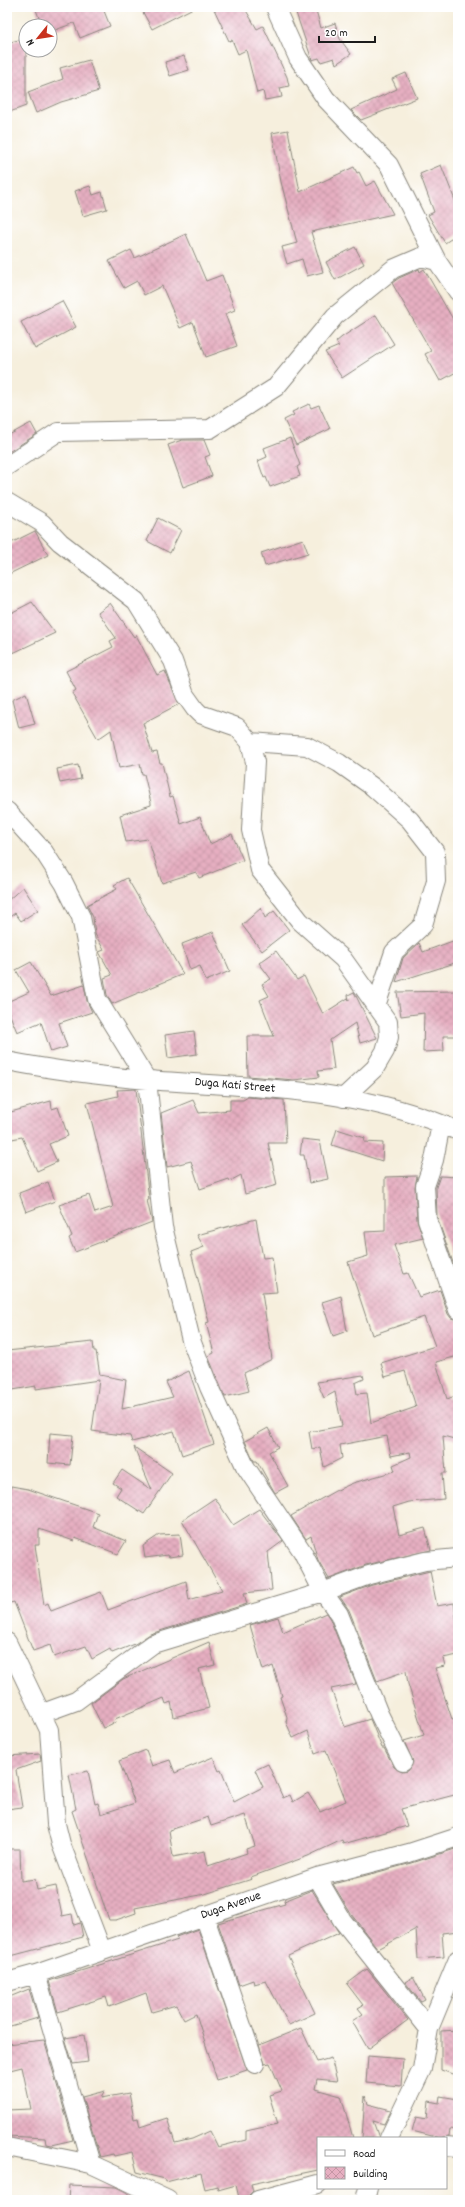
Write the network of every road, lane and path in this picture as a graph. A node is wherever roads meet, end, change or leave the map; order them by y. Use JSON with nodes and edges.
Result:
{"nodes":[{"id":1,"x":274,"y":7,"type":"edge"},
{"id":2,"x":437,"y":262,"type":"junction"},
{"id":3,"x":458,"y":292,"type":"edge"},
{"id":4,"x":7,"y":466,"type":"edge"},
{"id":5,"x":7,"y":502,"type":"edge"},
{"id":6,"x":250,"y":742,"type":"junction"},
{"id":7,"x":7,"y":811,"type":"edge"},
{"id":8,"x":376,"y":1006,"type":"junction"},
{"id":9,"x":7,"y":1060,"type":"edge"},
{"id":10,"x":147,"y":1080,"type":"junction"},
{"id":11,"x":344,"y":1098,"type":"junction"},
{"id":12,"x":441,"y":1124,"type":"junction"},
{"id":13,"x":458,"y":1131,"type":"edge"},
{"id":14,"x":458,"y":1310,"type":"edge"},
{"id":15,"x":458,"y":1558,"type":"edge"},
{"id":16,"x":323,"y":1592,"type":"junction"},
{"id":17,"x":7,"y":1642,"type":"edge"},
{"id":18,"x":13,"y":1667,"type":"edge"},
{"id":19,"x":43,"y":1713,"type":"junction"},
{"id":20,"x":403,"y":1762,"type":"dead end"},
{"id":21,"x":458,"y":1837,"type":"edge"},
{"id":22,"x":317,"y":1877,"type":"junction"},
{"id":23,"x":204,"y":1915,"type":"junction"},
{"id":24,"x":102,"y":1951,"type":"junction"},
{"id":25,"x":458,"y":1959,"type":"edge"},
{"id":26,"x":36,"y":1974,"type":"junction"},
{"id":27,"x":7,"y":1982,"type":"edge"},
{"id":28,"x":429,"y":2029,"type":"junction"},
{"id":29,"x":255,"y":2064,"type":"dead end"},
{"id":30,"x":390,"y":2137,"type":"edge"},
{"id":31,"x":447,"y":2146,"type":"edge"},
{"id":32,"x":7,"y":2147,"type":"edge"},
{"id":33,"x":458,"y":2148,"type":"edge"},
{"id":34,"x":91,"y":2164,"type":"junction"},
{"id":35,"x":317,"y":2184,"type":"edge"},
{"id":36,"x":368,"y":2189,"type":"edge"},
{"id":37,"x":168,"y":2200,"type":"edge"},
{"id":38,"x":258,"y":2200,"type":"edge"},
{"id":39,"x":365,"y":2200,"type":"edge"}],
"edges":[{"from":1,"to":2,"type":"street"},
{"from":2,"to":3,"type":"street"},
{"from":2,"to":4,"type":"street"},
{"from":5,"to":6,"type":"street"},
{"from":6,"to":8,"type":"street"},
{"from":6,"to":8,"type":"street"},
{"from":7,"to":10,"type":"street"},
{"from":8,"to":11,"type":"street"},
{"from":9,"to":10,"type":"street","name":"Duga Kati Street"},
{"from":10,"to":11,"type":"street","name":"Duga Kati Street"},
{"from":10,"to":16,"type":"street"},
{"from":11,"to":12,"type":"street","name":"Duga Kati Street"},
{"from":12,"to":13,"type":"street","name":"Duga Kati Street"},
{"from":12,"to":14,"type":"street"},
{"from":15,"to":16,"type":"street"},
{"from":16,"to":19,"type":"street"},
{"from":16,"to":20,"type":"street"},
{"from":17,"to":18,"type":"street"},
{"from":18,"to":19,"type":"street"},
{"from":19,"to":24,"type":"street"},
{"from":21,"to":22,"type":"street","name":"Duga Avenue"},
{"from":22,"to":23,"type":"street","name":"Duga Avenue"},
{"from":22,"to":28,"type":"street"},
{"from":23,"to":24,"type":"street","name":"Duga Avenue"},
{"from":23,"to":29,"type":"street"},
{"from":24,"to":26,"type":"street","name":"Duga Avenue"},
{"from":25,"to":28,"type":"street"},
{"from":26,"to":27,"type":"street","name":"Duga Avenue"},
{"from":26,"to":34,"type":"street"},
{"from":28,"to":30,"type":"street"},
{"from":31,"to":33,"type":"street"},
{"from":32,"to":34,"type":"street"},
{"from":34,"to":37,"type":"street"},
{"from":35,"to":38,"type":"street"},
{"from":36,"to":39,"type":"street"}]}
